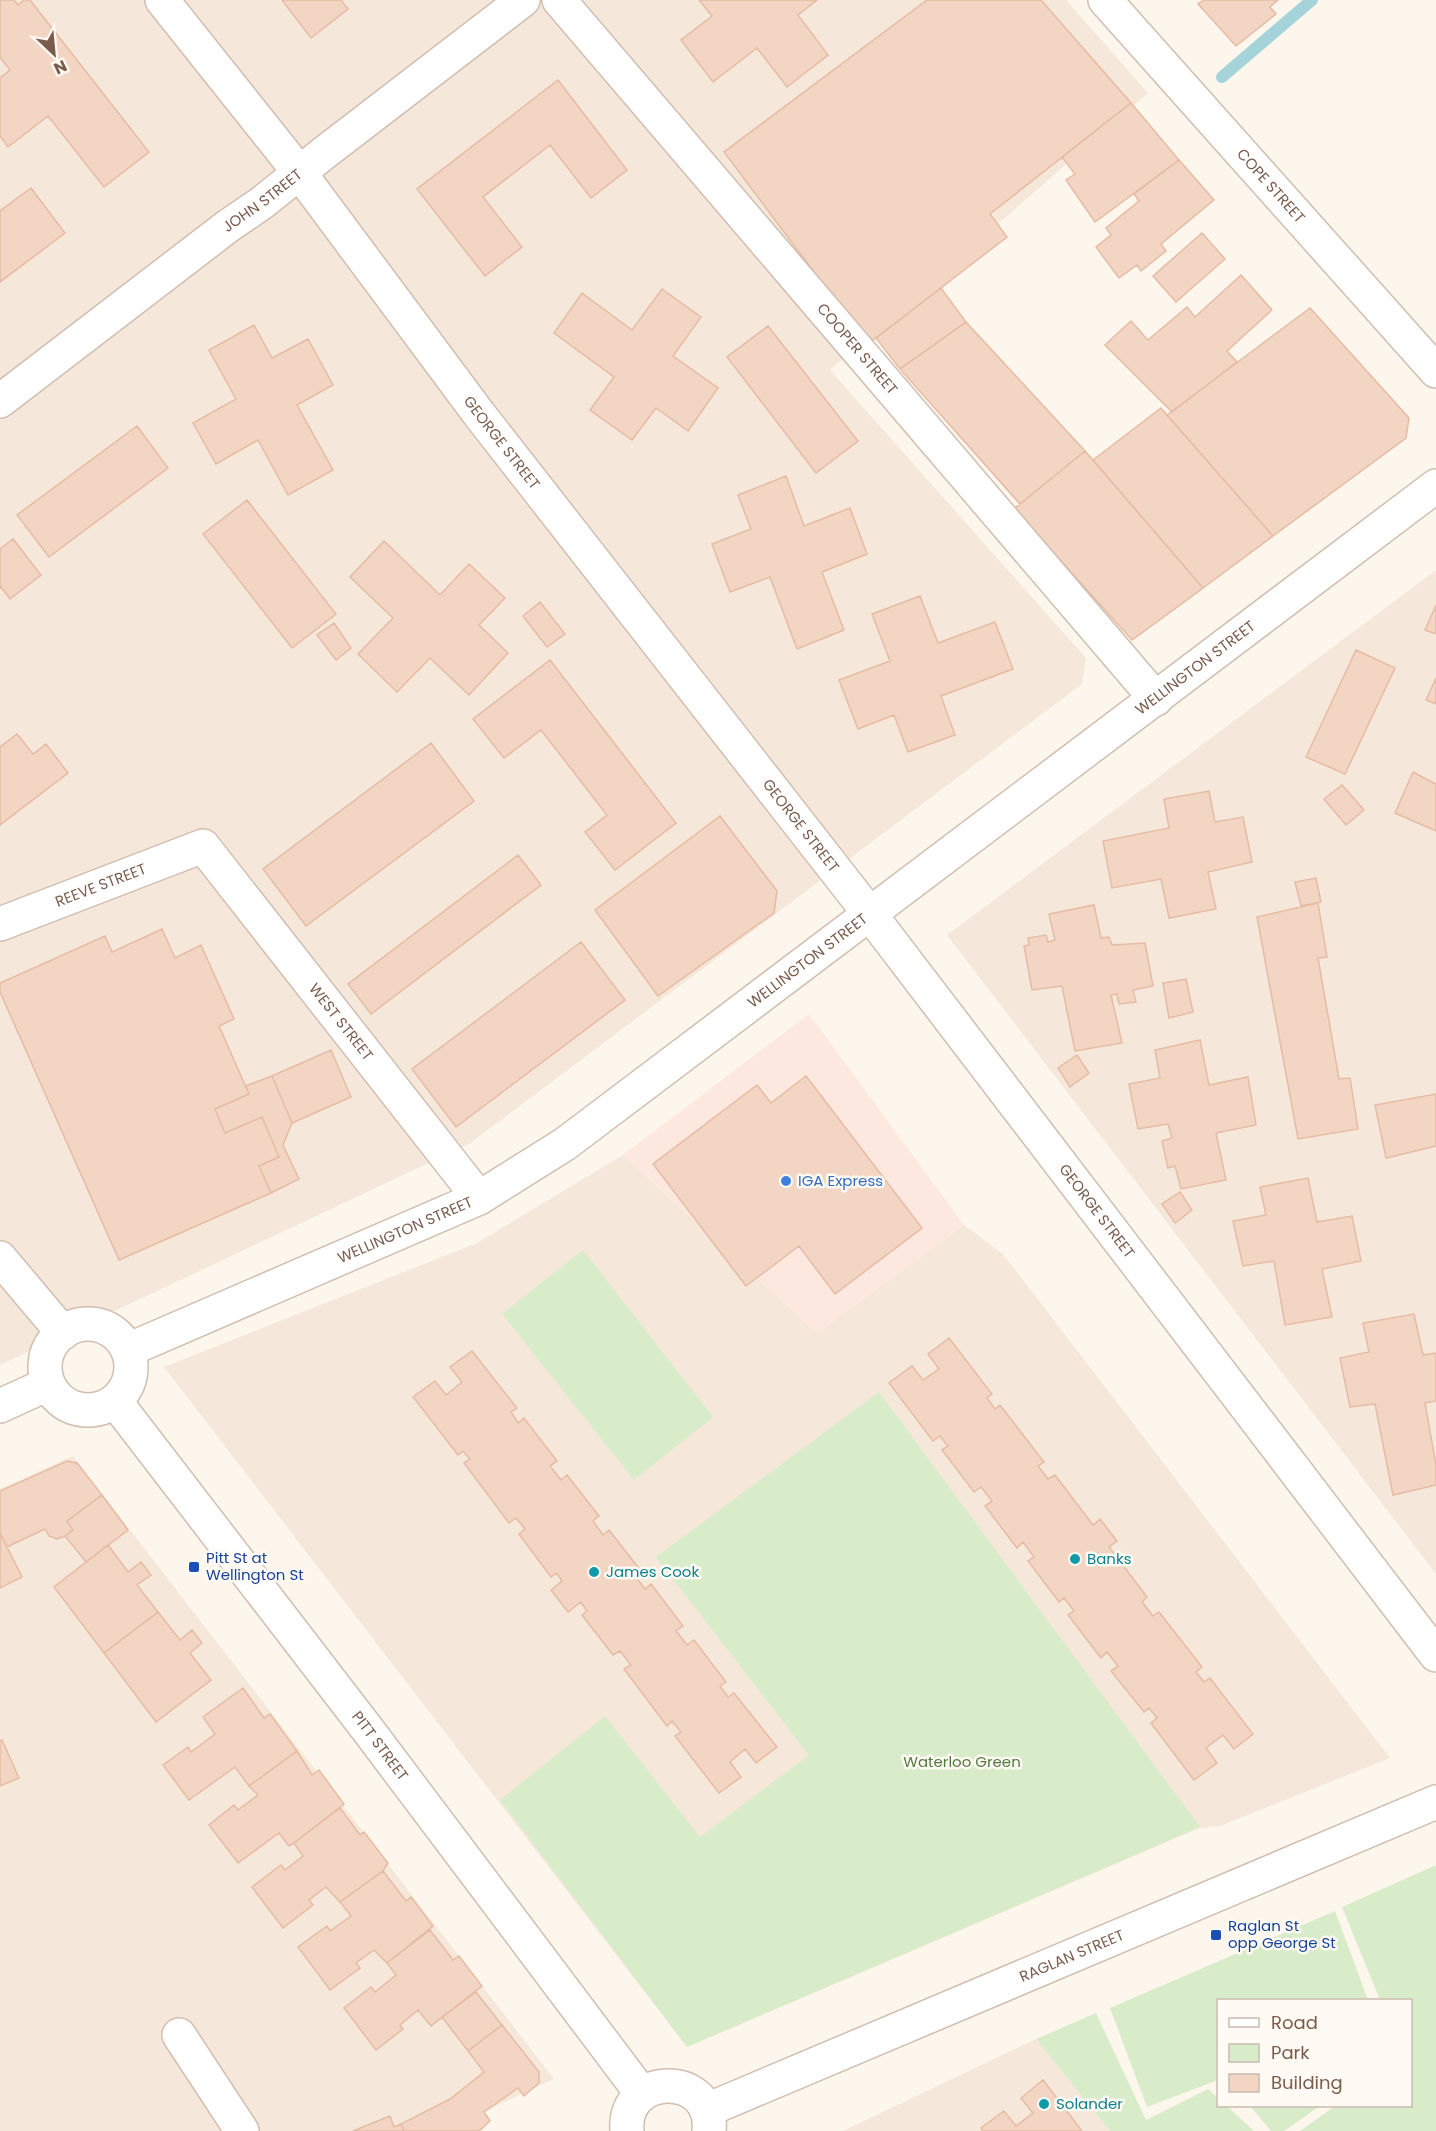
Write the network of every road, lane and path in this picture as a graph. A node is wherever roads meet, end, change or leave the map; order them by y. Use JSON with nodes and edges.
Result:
{"nodes":[{"id":1,"x":162,"y":0,"type":"edge"},
{"id":2,"x":523,"y":0,"type":"edge"},
{"id":3,"x":559,"y":0,"type":"edge"},
{"id":4,"x":1105,"y":0,"type":"edge"},
{"id":5,"x":299,"y":172,"type":"junction"},
{"id":6,"x":1436,"y":371,"type":"edge"},
{"id":7,"x":0,"y":401,"type":"edge"},
{"id":8,"x":1436,"y":486,"type":"edge"},
{"id":9,"x":1156,"y":699,"type":"junction"},
{"id":10,"x":203,"y":846,"type":"joint"},
{"id":11,"x":869,"y":913,"type":"junction"},
{"id":12,"x":0,"y":924,"type":"edge"},
{"id":13,"x":479,"y":1198,"type":"junction"},
{"id":14,"x":0,"y":1258,"type":"edge"},
{"id":15,"x":63,"y":1333,"type":"junction"},
{"id":16,"x":128,"y":1350,"type":"junction"},
{"id":17,"x":48,"y":1384,"type":"junction"},
{"id":18,"x":115,"y":1401,"type":"junction"},
{"id":19,"x":0,"y":1406,"type":"edge"},
{"id":20,"x":1436,"y":1654,"type":"edge"},
{"id":21,"x":1436,"y":1802,"type":"edge"},
{"id":22,"x":179,"y":2035,"type":"dead end"},
{"id":23,"x":642,"y":2094,"type":"junction"},
{"id":24,"x":708,"y":2121,"type":"edge"},
{"id":25,"x":242,"y":2131,"type":"edge"},
{"id":26,"x":627,"y":2131,"type":"edge"}],
"edges":[{"from":1,"to":5,"type":"street","name":"GEORGE STREET"},
{"from":2,"to":5,"type":"street","name":"JOHN STREET"},
{"from":3,"to":9,"type":"street","name":"COOPER STREET"},
{"from":4,"to":6,"type":"street","name":"COPE STREET"},
{"from":5,"to":7,"type":"street","name":"JOHN STREET"},
{"from":5,"to":11,"type":"street","name":"GEORGE STREET"},
{"from":8,"to":9,"type":"street","name":"WELLINGTON STREET"},
{"from":9,"to":11,"type":"street","name":"WELLINGTON STREET"},
{"from":10,"to":12,"type":"street","name":"REEVE STREET"},
{"from":10,"to":13,"type":"street","name":"WEST STREET"},
{"from":11,"to":13,"type":"street","name":"WELLINGTON STREET"},
{"from":11,"to":20,"type":"street","name":"GEORGE STREET"},
{"from":13,"to":16,"type":"street","name":"WELLINGTON STREET"},
{"from":14,"to":15,"type":"street"},
{"from":15,"to":16,"type":"street"},
{"from":15,"to":17,"type":"street"},
{"from":16,"to":18,"type":"street"},
{"from":17,"to":18,"type":"street"},
{"from":17,"to":19,"type":"street"},
{"from":18,"to":23,"type":"street","name":"PITT STREET"},
{"from":21,"to":24,"type":"street","name":"RAGLAN STREET"},
{"from":22,"to":25,"type":"street"},
{"from":23,"to":24,"type":"street","name":"RAGLAN STREET"},
{"from":23,"to":26,"type":"street"}]}
